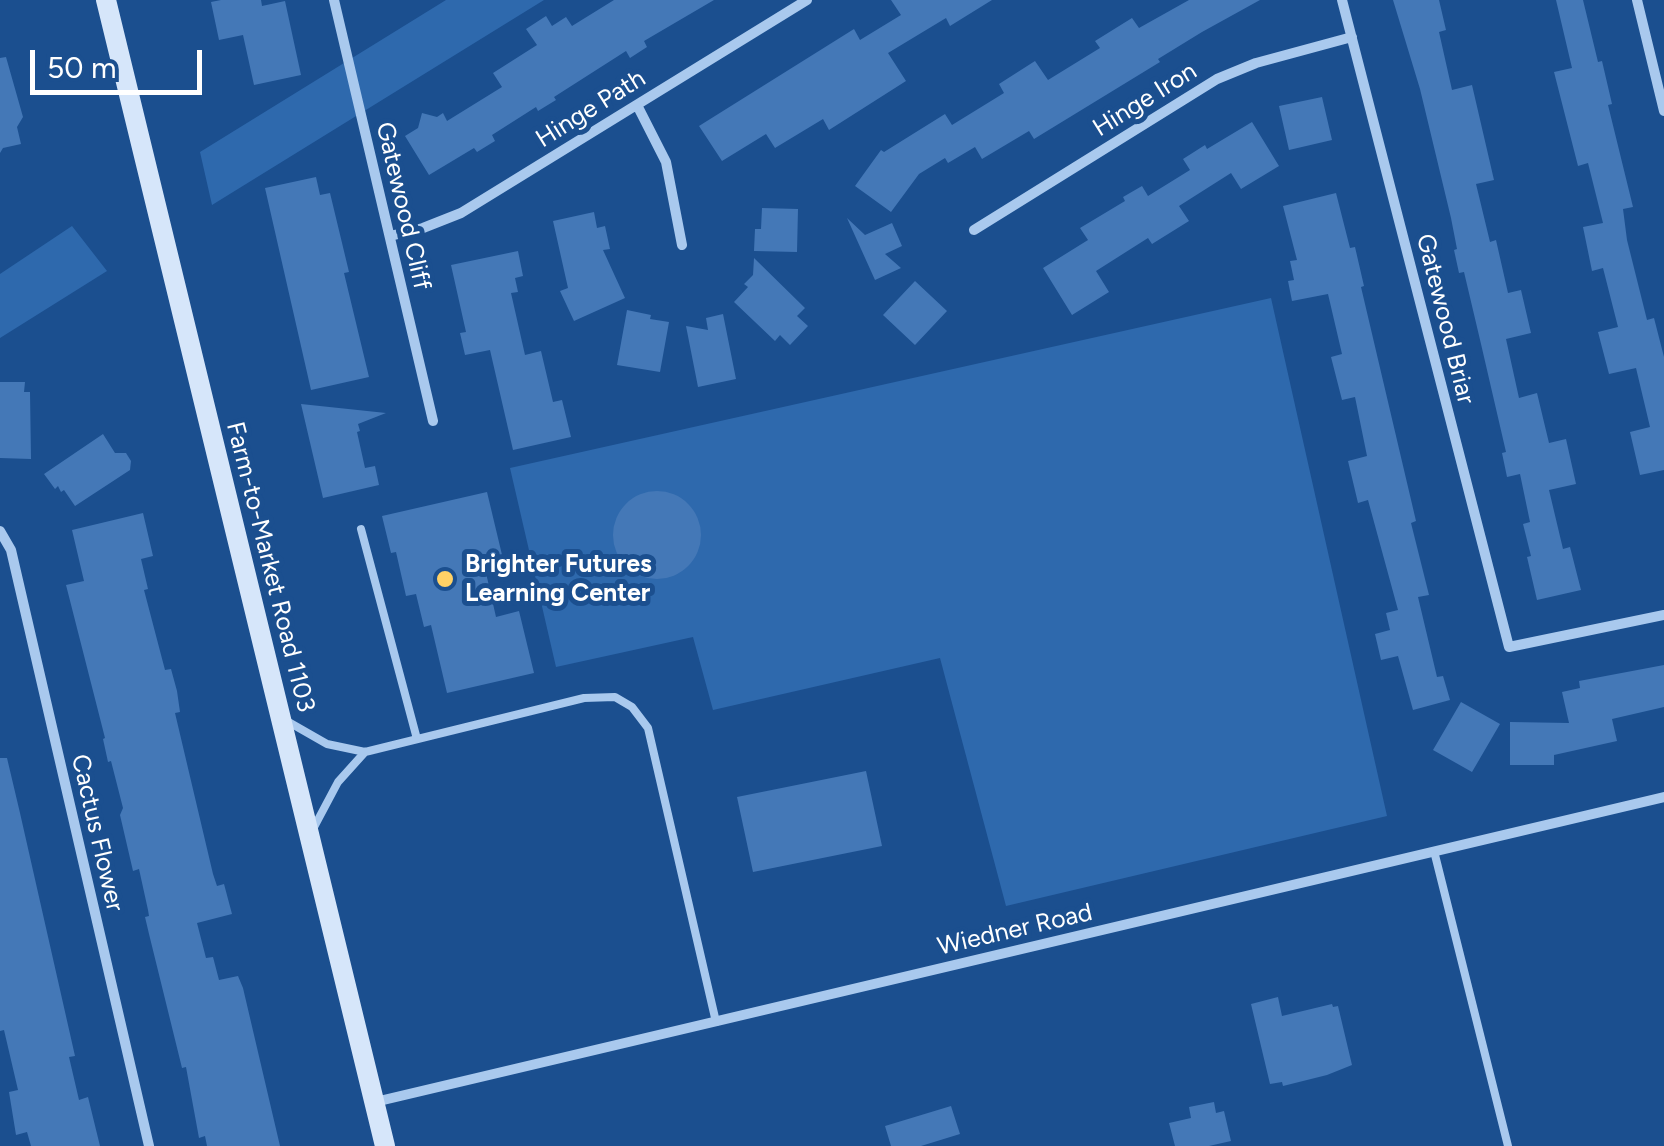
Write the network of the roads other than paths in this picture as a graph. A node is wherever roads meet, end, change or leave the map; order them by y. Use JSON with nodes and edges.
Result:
{"nodes":[{"id":1,"x":106,"y":0,"type":"edge"},
{"id":2,"x":334,"y":0,"type":"edge"},
{"id":3,"x":806,"y":0,"type":"edge"},
{"id":4,"x":1342,"y":0,"type":"edge"},
{"id":5,"x":1637,"y":0,"type":"edge"},
{"id":6,"x":1352,"y":37,"type":"junction"},
{"id":7,"x":637,"y":104,"type":"junction"},
{"id":8,"x":1664,"y":111,"type":"edge"},
{"id":9,"x":974,"y":230,"type":"dead end"},
{"id":10,"x":390,"y":236,"type":"junction"},
{"id":11,"x":682,"y":245,"type":"dead end"},
{"id":12,"x":433,"y":421,"type":"dead end"},
{"id":13,"x":360,"y":529,"type":"dead end"},
{"id":14,"x":0,"y":530,"type":"edge"},
{"id":15,"x":1664,"y":614,"type":"edge"},
{"id":16,"x":281,"y":718,"type":"junction"},
{"id":17,"x":417,"y":739,"type":"junction"},
{"id":18,"x":365,"y":752,"type":"junction"},
{"id":19,"x":1664,"y":797,"type":"edge"},
{"id":20,"x":310,"y":836,"type":"junction"},
{"id":21,"x":1434,"y":852,"type":"junction"},
{"id":22,"x":716,"y":1022,"type":"junction"},
{"id":23,"x":375,"y":1102,"type":"junction"},
{"id":24,"x":149,"y":1146,"type":"edge"},
{"id":25,"x":385,"y":1146,"type":"edge"},
{"id":26,"x":1508,"y":1146,"type":"edge"}],
"edges":[{"from":1,"to":16,"type":"main road","name":"Farm-to-Market Road 1103"},
{"from":2,"to":10,"type":"street","name":"Gatewood Cliff"},
{"from":3,"to":7,"type":"street","name":"Hinge Path"},
{"from":4,"to":6,"type":"street","name":"Gatewood Briar"},
{"from":5,"to":8,"type":"street"},
{"from":6,"to":9,"type":"street","name":"Hinge Iron"},
{"from":6,"to":15,"type":"street","name":"Gatewood Briar"},
{"from":7,"to":10,"type":"street","name":"Hinge Path"},
{"from":7,"to":11,"type":"street"},
{"from":10,"to":12,"type":"street","name":"Gatewood Cliff"},
{"from":13,"to":17,"type":"lane"},
{"from":14,"to":24,"type":"street","name":"Cactus Flower"},
{"from":16,"to":18,"type":"lane"},
{"from":16,"to":20,"type":"main road","name":"Farm-to-Market Road 1103"},
{"from":17,"to":18,"type":"lane"},
{"from":17,"to":22,"type":"lane"},
{"from":18,"to":20,"type":"lane"},
{"from":19,"to":21,"type":"street","name":"Wiedner Road"},
{"from":20,"to":23,"type":"main road","name":"Farm-to-Market Road 1103"},
{"from":21,"to":22,"type":"street","name":"Wiedner Road"},
{"from":21,"to":26,"type":"lane"},
{"from":22,"to":23,"type":"street","name":"Wiedner Road"},
{"from":23,"to":25,"type":"main road","name":"Farm-to-Market Road 1103"}]}
